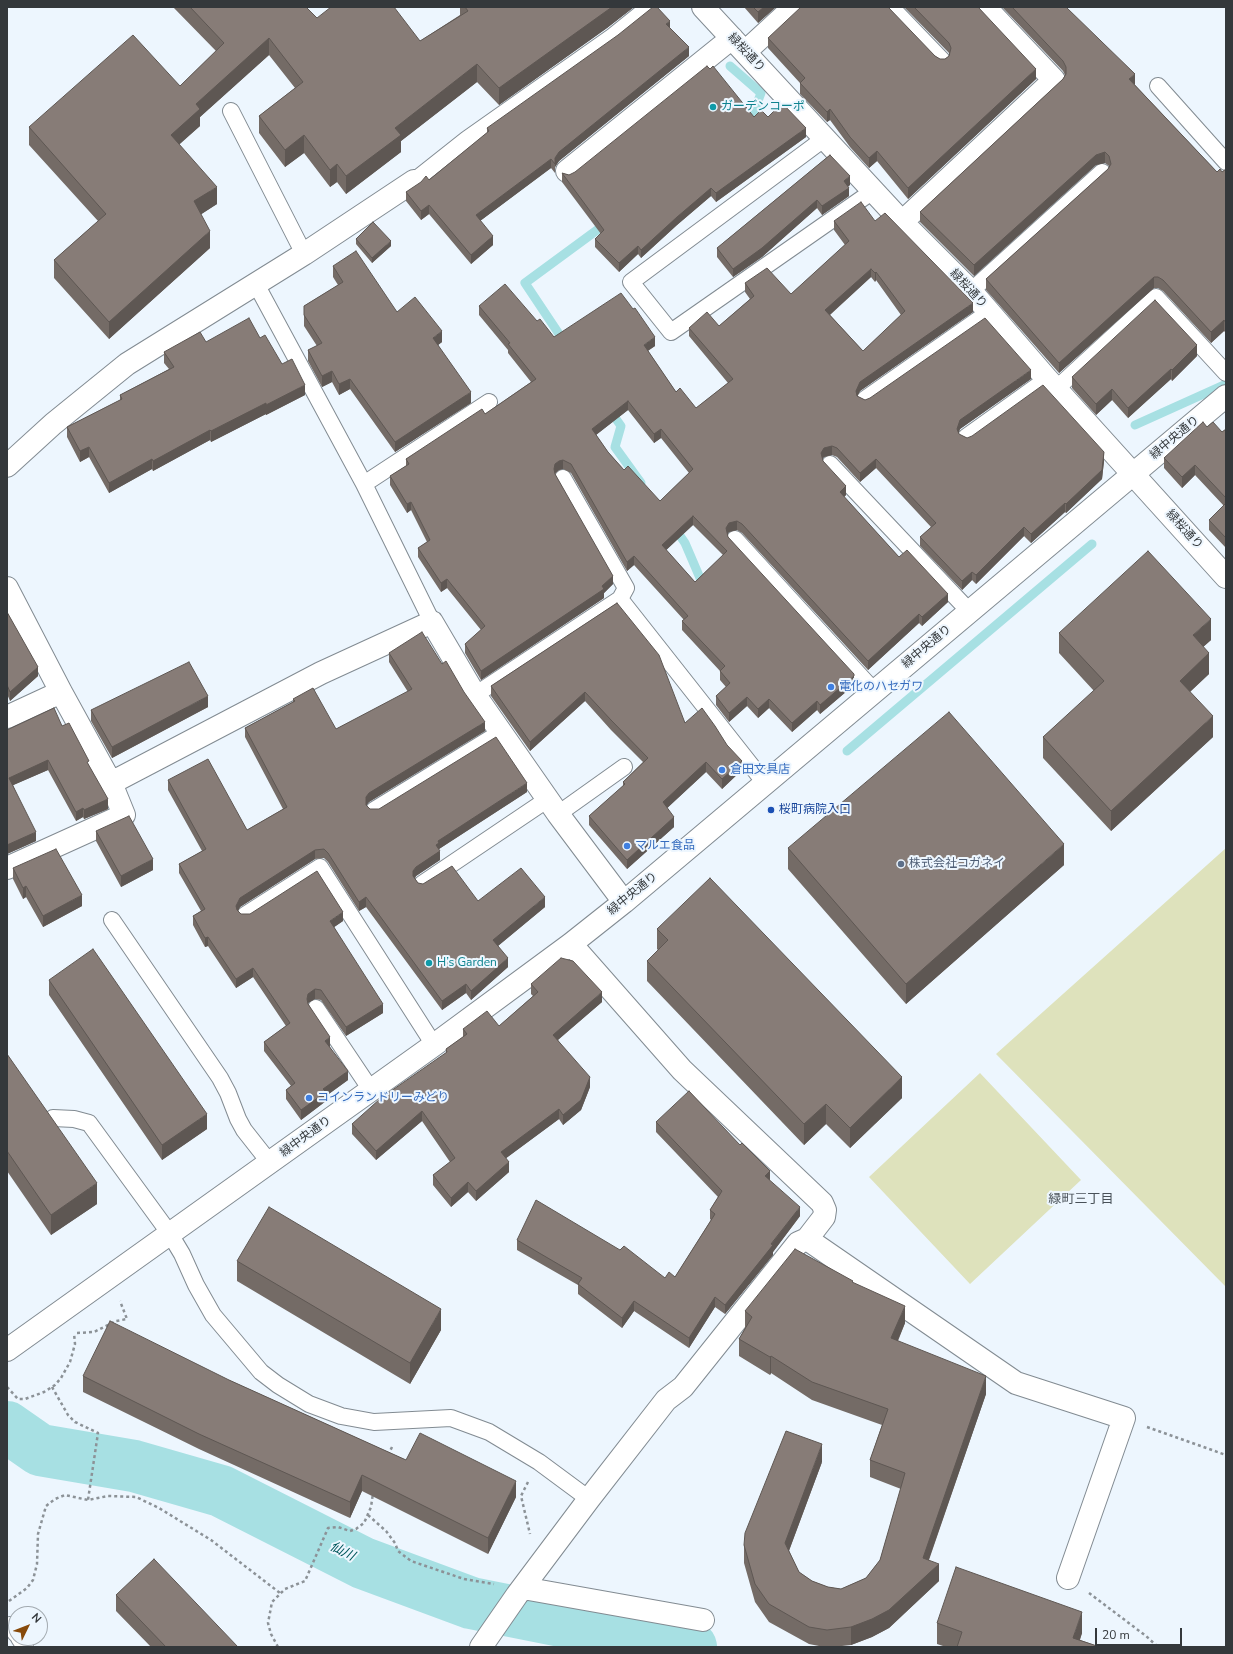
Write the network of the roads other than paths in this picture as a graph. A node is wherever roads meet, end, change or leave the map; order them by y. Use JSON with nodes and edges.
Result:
{"nodes":[{"id":1,"x":649,"y":7,"type":"edge"},
{"id":2,"x":703,"y":7,"type":"edge"},
{"id":3,"x":794,"y":7,"type":"edge"},
{"id":4,"x":891,"y":7,"type":"edge"},
{"id":5,"x":985,"y":7,"type":"edge"},
{"id":6,"x":739,"y":45,"type":"junction"},
{"id":7,"x":942,"y":60,"type":"edge"},
{"id":8,"x":1158,"y":86,"type":"dead end"},
{"id":9,"x":231,"y":111,"type":"dead end"},
{"id":10,"x":825,"y":138,"type":"junction"},
{"id":11,"x":1226,"y":162,"type":"edge"},
{"id":12,"x":567,"y":171,"type":"dead end"},
{"id":13,"x":1102,"y":172,"type":"edge"},
{"id":14,"x":414,"y":181,"type":"joint"},
{"id":15,"x":873,"y":190,"type":"junction"},
{"id":16,"x":902,"y":222,"type":"junction"},
{"id":17,"x":304,"y":254,"type":"junction"},
{"id":18,"x":256,"y":284,"type":"junction"},
{"id":19,"x":971,"y":291,"type":"junction"},
{"id":20,"x":989,"y":312,"type":"junction"},
{"id":21,"x":1226,"y":373,"type":"edge"},
{"id":22,"x":1052,"y":384,"type":"junction"},
{"id":23,"x":1226,"y":396,"type":"edge"},
{"id":24,"x":865,"y":399,"type":"edge"},
{"id":25,"x":489,"y":402,"type":"dead end"},
{"id":26,"x":966,"y":437,"type":"edge"},
{"id":27,"x":830,"y":464,"type":"dead end"},
{"id":28,"x":7,"y":466,"type":"edge"},
{"id":29,"x":1133,"y":473,"type":"junction"},
{"id":30,"x":563,"y":478,"type":"dead end"},
{"id":31,"x":364,"y":484,"type":"junction"},
{"id":32,"x":735,"y":539,"type":"dead end"},
{"id":33,"x":1226,"y":577,"type":"edge"},
{"id":34,"x":7,"y":588,"type":"edge"},
{"id":35,"x":620,"y":599,"type":"junction"},
{"id":36,"x":969,"y":611,"type":"junction"},
{"id":37,"x":432,"y":622,"type":"junction"},
{"id":38,"x":874,"y":691,"type":"junction"},
{"id":39,"x":61,"y":692,"type":"junction"},
{"id":40,"x":475,"y":695,"type":"junction"},
{"id":41,"x":7,"y":717,"type":"edge"},
{"id":42,"x":501,"y":732,"type":"junction"},
{"id":43,"x":624,"y":767,"type":"dead end"},
{"id":44,"x":111,"y":783,"type":"junction"},
{"id":45,"x":765,"y":783,"type":"junction"},
{"id":46,"x":553,"y":807,"type":"junction"},
{"id":47,"x":374,"y":810,"type":"edge"},
{"id":48,"x":7,"y":868,"type":"edge"},
{"id":49,"x":422,"y":884,"type":"edge"},
{"id":50,"x":624,"y":902,"type":"junction"},
{"id":51,"x":245,"y":915,"type":"edge"},
{"id":52,"x":112,"y":920,"type":"dead end"},
{"id":53,"x":571,"y":944,"type":"junction"},
{"id":54,"x":316,"y":1008,"type":"dead end"},
{"id":55,"x":434,"y":1045,"type":"junction"},
{"id":56,"x":371,"y":1090,"type":"junction"},
{"id":57,"x":53,"y":1118,"type":"edge"},
{"id":58,"x":270,"y":1163,"type":"junction"},
{"id":59,"x":170,"y":1234,"type":"junction"},
{"id":60,"x":808,"y":1239,"type":"junction"},
{"id":61,"x":7,"y":1350,"type":"edge"},
{"id":62,"x":589,"y":1499,"type":"junction"},
{"id":63,"x":1068,"y":1578,"type":"road end"},
{"id":64,"x":514,"y":1590,"type":"junction"},
{"id":65,"x":703,"y":1620,"type":"dead end"},
{"id":66,"x":480,"y":1647,"type":"edge"}],
"edges":[{"from":1,"to":14,"type":"lane"},
{"from":2,"to":6,"type":"street","name":"緑桜通り"},
{"from":3,"to":6,"type":"street"},
{"from":4,"to":7,"type":"lane"},
{"from":5,"to":16,"type":"street"},
{"from":6,"to":10,"type":"street","name":"緑桜通り"},
{"from":6,"to":12,"type":"street"},
{"from":8,"to":11,"type":"lane"},
{"from":9,"to":17,"type":"lane"},
{"from":10,"to":15,"type":"street","name":"緑桜通り"},
{"from":10,"to":15,"type":"lane"},
{"from":13,"to":19,"type":"lane"},
{"from":14,"to":17,"type":"street"},
{"from":15,"to":16,"type":"street","name":"緑桜通り"},
{"from":16,"to":19,"type":"street","name":"緑桜通り"},
{"from":17,"to":18,"type":"street"},
{"from":18,"to":28,"type":"street"},
{"from":18,"to":31,"type":"lane"},
{"from":19,"to":20,"type":"street","name":"緑桜通り"},
{"from":20,"to":22,"type":"street","name":"緑桜通り"},
{"from":20,"to":24,"type":"lane"},
{"from":21,"to":22,"type":"lane"},
{"from":22,"to":26,"type":"lane"},
{"from":22,"to":29,"type":"street","name":"緑桜通り"},
{"from":23,"to":29,"type":"street","name":"緑中央通り"},
{"from":25,"to":31,"type":"lane"},
{"from":27,"to":36,"type":"lane"},
{"from":29,"to":33,"type":"street","name":"緑桜通り"},
{"from":29,"to":36,"type":"street","name":"緑中央通り"},
{"from":30,"to":35,"type":"lane"},
{"from":31,"to":37,"type":"lane"},
{"from":32,"to":38,"type":"lane"},
{"from":34,"to":39,"type":"street"},
{"from":35,"to":40,"type":"lane"},
{"from":35,"to":45,"type":"lane"},
{"from":36,"to":38,"type":"street","name":"緑中央通り"},
{"from":37,"to":40,"type":"street"},
{"from":37,"to":44,"type":"street"},
{"from":38,"to":45,"type":"street","name":"緑中央通り"},
{"from":39,"to":41,"type":"street"},
{"from":39,"to":44,"type":"street"},
{"from":40,"to":42,"type":"street"},
{"from":42,"to":46,"type":"street"},
{"from":42,"to":47,"type":"lane"},
{"from":43,"to":46,"type":"lane"},
{"from":44,"to":48,"type":"street"},
{"from":45,"to":50,"type":"street","name":"緑中央通り"},
{"from":46,"to":49,"type":"lane"},
{"from":46,"to":50,"type":"street"},
{"from":50,"to":53,"type":"street","name":"緑中央通り"},
{"from":51,"to":55,"type":"lane"},
{"from":52,"to":58,"type":"lane"},
{"from":53,"to":55,"type":"street","name":"緑中央通り"},
{"from":53,"to":60,"type":"street"},
{"from":54,"to":56,"type":"lane"},
{"from":55,"to":56,"type":"street","name":"緑中央通り"},
{"from":56,"to":58,"type":"street","name":"緑中央通り"},
{"from":57,"to":59,"type":"lane"},
{"from":58,"to":59,"type":"street","name":"緑中央通り"},
{"from":59,"to":61,"type":"street","name":"緑中央通り"},
{"from":59,"to":62,"type":"lane"},
{"from":60,"to":62,"type":"street"},
{"from":60,"to":63,"type":"street"},
{"from":62,"to":64,"type":"street"},
{"from":64,"to":65,"type":"street"},
{"from":64,"to":66,"type":"street"}]}
